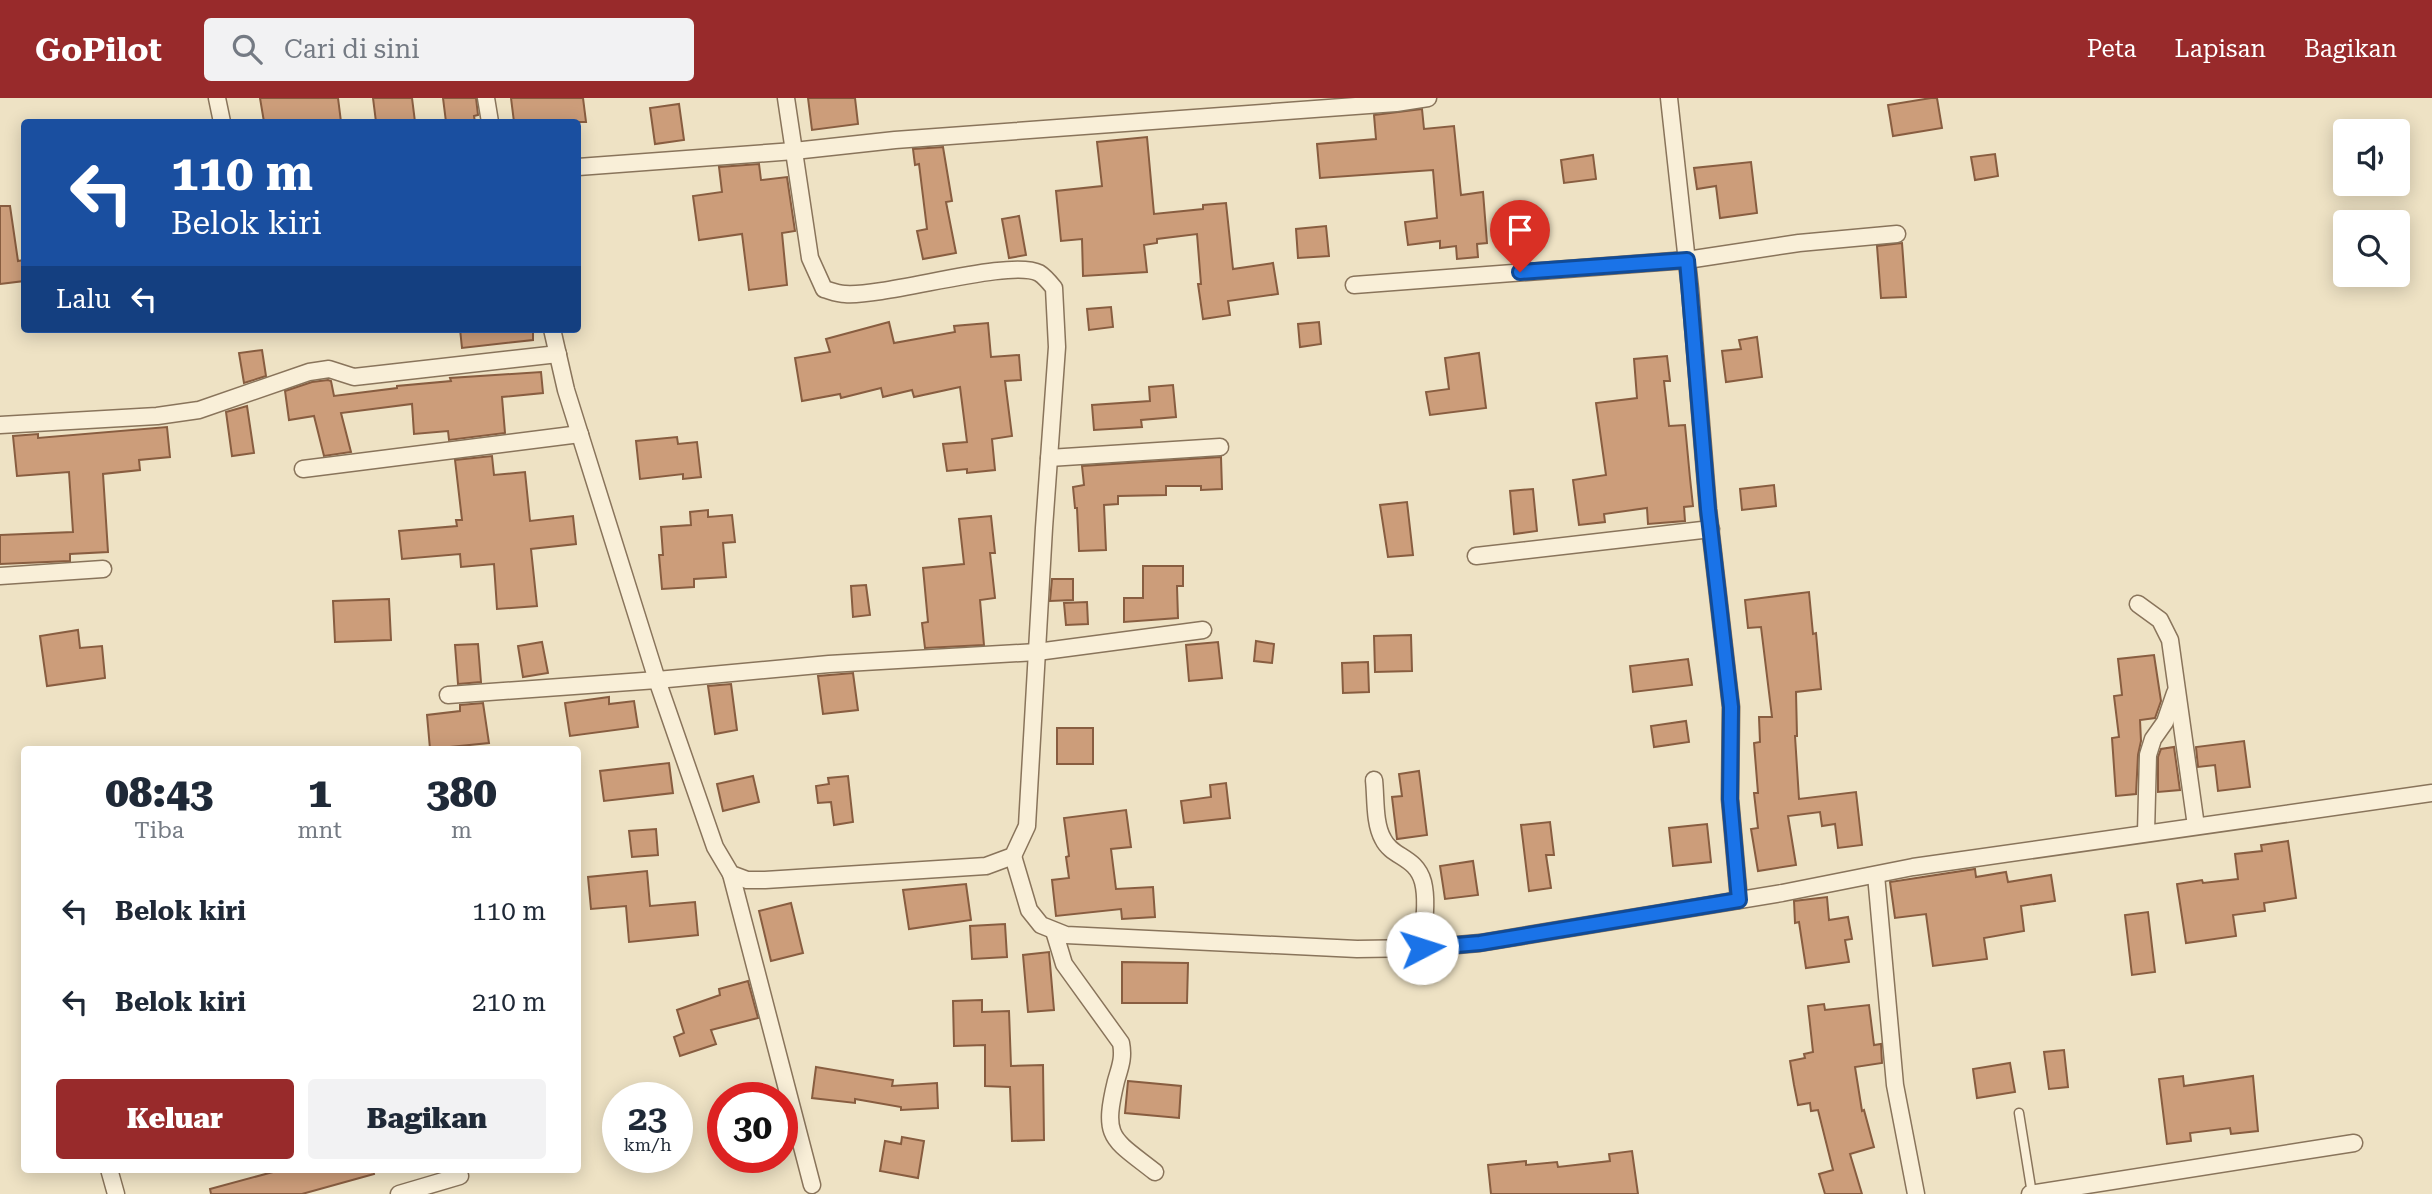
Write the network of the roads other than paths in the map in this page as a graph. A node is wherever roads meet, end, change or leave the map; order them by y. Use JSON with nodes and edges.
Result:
{"nodes":[{"id":1,"x":217,"y":98,"type":"edge"},
{"id":2,"x":486,"y":98,"type":"edge"},
{"id":3,"x":786,"y":98,"type":"edge"},
{"id":4,"x":1428,"y":98,"type":"edge"},
{"id":5,"x":1670,"y":98,"type":"edge"},
{"id":6,"x":221,"y":119,"type":"edge"},
{"id":7,"x":490,"y":119,"type":"edge"},
{"id":8,"x":794,"y":151,"type":"junction"},
{"id":9,"x":581,"y":167,"type":"edge"},
{"id":10,"x":1897,"y":234,"type":"dead end"},
{"id":11,"x":1687,"y":260,"type":"junction"},
{"id":12,"x":1354,"y":285,"type":"dead end"},
{"id":13,"x":553,"y":333,"type":"edge"},
{"id":14,"x":558,"y":354,"type":"junction"},
{"id":15,"x":0,"y":425,"type":"edge"},
{"id":16,"x":580,"y":435,"type":"junction"},
{"id":17,"x":1220,"y":447,"type":"dead end"},
{"id":18,"x":1049,"y":458,"type":"junction"},
{"id":19,"x":303,"y":469,"type":"dead end"},
{"id":20,"x":1710,"y":529,"type":"junction"},
{"id":21,"x":1476,"y":555,"type":"dead end"},
{"id":22,"x":103,"y":569,"type":"dead end"},
{"id":23,"x":0,"y":576,"type":"edge"},
{"id":24,"x":2138,"y":604,"type":"dead end"},
{"id":25,"x":1203,"y":630,"type":"dead end"},
{"id":26,"x":1037,"y":652,"type":"junction"},
{"id":27,"x":657,"y":680,"type":"junction"},
{"id":28,"x":2176,"y":691,"type":"junction"},
{"id":29,"x":448,"y":695,"type":"dead end"},
{"id":30,"x":1374,"y":780,"type":"dead end"},
{"id":31,"x":2432,"y":793,"type":"edge"},
{"id":32,"x":2196,"y":826,"type":"junction"},
{"id":33,"x":2146,"y":833,"type":"junction"},
{"id":34,"x":1013,"y":856,"type":"junction"},
{"id":35,"x":731,"y":874,"type":"junction"},
{"id":36,"x":1876,"y":874,"type":"junction"},
{"id":37,"x":1739,"y":900,"type":"junction"},
{"id":38,"x":1054,"y":931,"type":"junction"},
{"id":39,"x":1422,"y":948,"type":"junction"},
{"id":40,"x":2019,"y":1113,"type":"dead end"},
{"id":41,"x":2354,"y":1143,"type":"dead end"},
{"id":42,"x":1155,"y":1172,"type":"dead end"},
{"id":43,"x":110,"y":1173,"type":"edge"},
{"id":44,"x":460,"y":1176,"type":"dead end"},
{"id":45,"x":812,"y":1185,"type":"dead end"},
{"id":46,"x":117,"y":1194,"type":"edge"},
{"id":47,"x":400,"y":1194,"type":"edge"},
{"id":48,"x":1916,"y":1194,"type":"edge"},
{"id":49,"x":2031,"y":1194,"type":"edge"}],
"edges":[{"from":1,"to":6,"type":"street"},
{"from":2,"to":7,"type":"street"},
{"from":3,"to":8,"type":"street"},
{"from":4,"to":8,"type":"street"},
{"from":5,"to":11,"type":"street"},
{"from":8,"to":9,"type":"street"},
{"from":8,"to":18,"type":"street"},
{"from":10,"to":11,"type":"street"},
{"from":11,"to":12,"type":"street"},
{"from":11,"to":20,"type":"street"},
{"from":13,"to":14,"type":"street"},
{"from":14,"to":15,"type":"street"},
{"from":14,"to":16,"type":"street"},
{"from":16,"to":19,"type":"street"},
{"from":16,"to":27,"type":"street"},
{"from":17,"to":18,"type":"street"},
{"from":18,"to":26,"type":"street"},
{"from":20,"to":21,"type":"street"},
{"from":20,"to":37,"type":"street"},
{"from":22,"to":23,"type":"street"},
{"from":24,"to":28,"type":"street"},
{"from":25,"to":26,"type":"street"},
{"from":26,"to":27,"type":"street"},
{"from":26,"to":34,"type":"street"},
{"from":27,"to":29,"type":"street"},
{"from":27,"to":35,"type":"street"},
{"from":28,"to":32,"type":"street"},
{"from":28,"to":33,"type":"street"},
{"from":30,"to":39,"type":"street"},
{"from":31,"to":32,"type":"street"},
{"from":32,"to":33,"type":"street"},
{"from":33,"to":36,"type":"street"},
{"from":34,"to":35,"type":"street"},
{"from":34,"to":38,"type":"street"},
{"from":35,"to":45,"type":"street"},
{"from":36,"to":37,"type":"street"},
{"from":36,"to":48,"type":"street"},
{"from":37,"to":39,"type":"street"},
{"from":38,"to":39,"type":"street"},
{"from":38,"to":42,"type":"street"},
{"from":40,"to":49,"type":"lane"},
{"from":41,"to":49,"type":"street"},
{"from":43,"to":46,"type":"street"},
{"from":44,"to":47,"type":"street"}]}
